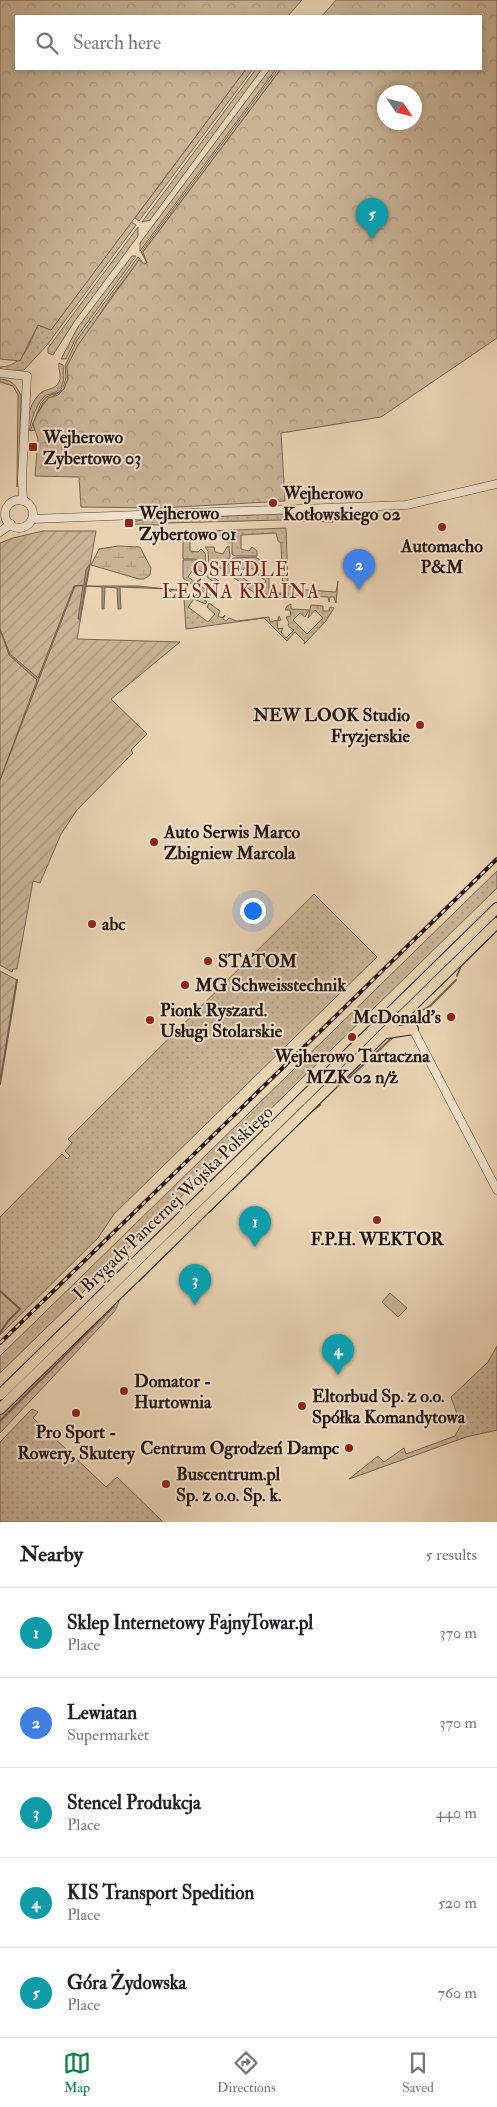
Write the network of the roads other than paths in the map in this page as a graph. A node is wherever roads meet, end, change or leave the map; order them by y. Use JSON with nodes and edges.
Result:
{"nodes":[{"id":1,"x":0,"y":373,"type":"edge"},
{"id":2,"x":497,"y":484,"type":"edge"},
{"id":3,"x":20,"y":500,"type":"junction"},
{"id":4,"x":32,"y":516,"type":"junction"},
{"id":5,"x":6,"y":523,"type":"edge"},
{"id":6,"x":0,"y":532,"type":"edge"},
{"id":7,"x":497,"y":908,"type":"edge"},
{"id":8,"x":497,"y":923,"type":"edge"},
{"id":9,"x":402,"y":1010,"type":"junction"},
{"id":10,"x":413,"y":1029,"type":"junction"},
{"id":11,"x":386,"y":1033,"type":"junction"},
{"id":12,"x":494,"y":1183,"type":"edge"},
{"id":13,"x":497,"y":1190,"type":"edge"},
{"id":14,"x":0,"y":1395,"type":"edge"},
{"id":15,"x":0,"y":1409,"type":"edge"}],
"edges":[{"from":1,"to":3,"type":"street"},
{"from":2,"to":4,"type":"street"},
{"from":3,"to":4,"type":"street"},
{"from":3,"to":5,"type":"street"},
{"from":4,"to":5,"type":"street"},
{"from":5,"to":6,"type":"street"},
{"from":7,"to":9,"type":"main road","name":"I Brygady Pancernej Wojska Polskiego"},
{"from":8,"to":9,"type":"main road","name":"I Brygady Pancernej Wojska Polskiego"},
{"from":9,"to":10,"type":"street"},
{"from":9,"to":11,"type":"main road","name":"I Brygady Pancernej Wojska Polskiego"},
{"from":9,"to":14,"type":"main road","name":"I Brygady Pancernej Wojska Polskiego"},
{"from":10,"to":11,"type":"main road"},
{"from":10,"to":12,"type":"street"},
{"from":11,"to":15,"type":"main road","name":"I Brygady Pancernej Wojska Polskiego"},
{"from":12,"to":13,"type":"street"}]}
